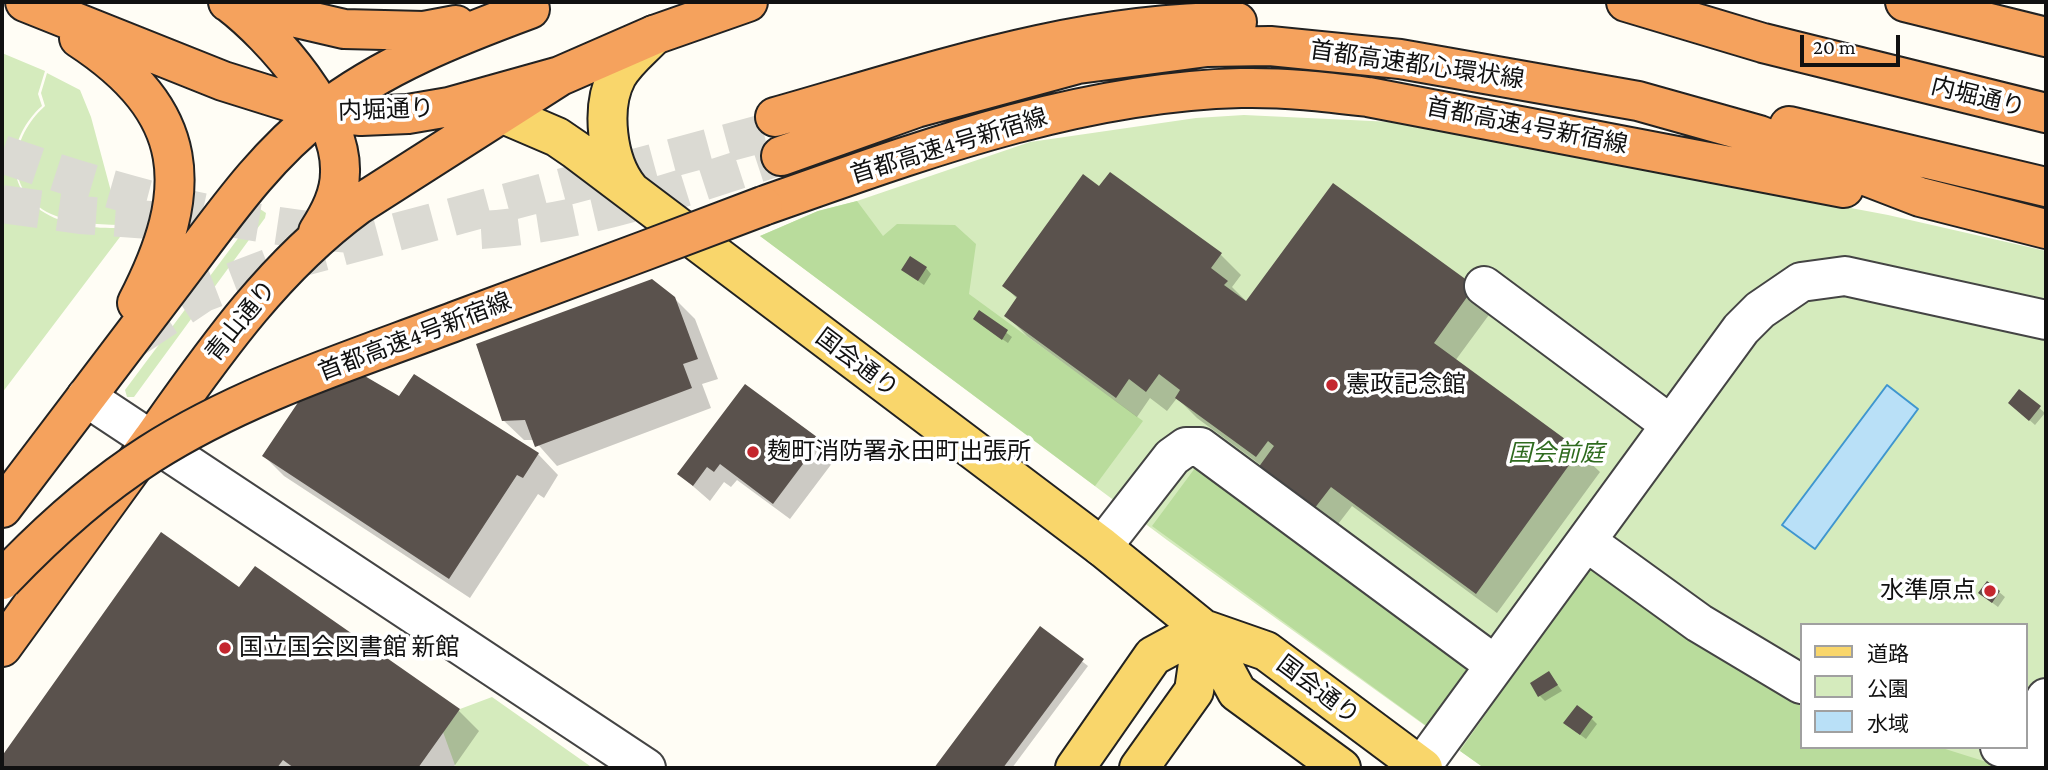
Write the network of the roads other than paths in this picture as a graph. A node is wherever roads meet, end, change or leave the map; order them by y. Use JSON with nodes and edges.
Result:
{"nodes":[{"id":1,"x":24,"y":2,"type":"edge"},
{"id":2,"x":228,"y":2,"type":"edge"},
{"id":3,"x":748,"y":2,"type":"edge"},
{"id":4,"x":1626,"y":2,"type":"edge"},
{"id":5,"x":1905,"y":2,"type":"edge"},
{"id":6,"x":539,"y":5,"type":"edge"},
{"id":7,"x":654,"y":35,"type":"junction"},
{"id":8,"x":2046,"y":37,"type":"edge"},
{"id":9,"x":394,"y":66,"type":"junction"},
{"id":10,"x":322,"y":112,"type":"junction"},
{"id":11,"x":484,"y":113,"type":"junction"},
{"id":12,"x":2046,"y":113,"type":"edge"},
{"id":13,"x":2046,"y":187,"type":"edge"},
{"id":14,"x":635,"y":196,"type":"junction"},
{"id":15,"x":1983,"y":215,"type":"junction"},
{"id":16,"x":2046,"y":229,"type":"edge"},
{"id":17,"x":309,"y":245,"type":"junction"},
{"id":18,"x":1484,"y":286,"type":"dead end"},
{"id":19,"x":2046,"y":320,"type":"edge"},
{"id":20,"x":86,"y":397,"type":"junction"},
{"id":21,"x":1671,"y":425,"type":"junction"},
{"id":22,"x":151,"y":440,"type":"junction"},
{"id":23,"x":2,"y":508,"type":"edge"},
{"id":24,"x":1587,"y":541,"type":"junction"},
{"id":25,"x":1102,"y":547,"type":"junction"},
{"id":26,"x":2,"y":580,"type":"edge"},
{"id":27,"x":1203,"y":629,"type":"junction"},
{"id":28,"x":2,"y":647,"type":"edge"},
{"id":29,"x":1495,"y":665,"type":"junction"},
{"id":30,"x":1800,"y":683,"type":"edge"},
{"id":31,"x":2046,"y":698,"type":"edge"},
{"id":32,"x":2027,"y":735,"type":"edge"},
{"id":33,"x":646,"y":768,"type":"edge"},
{"id":34,"x":1075,"y":768,"type":"edge"},
{"id":35,"x":1139,"y":768,"type":"edge"},
{"id":36,"x":1341,"y":768,"type":"edge"},
{"id":37,"x":1422,"y":768,"type":"edge"}],
"edges":[{"from":1,"to":10,"type":"highway","name":"内堀通り"},
{"from":1,"to":20,"type":"highway"},
{"from":2,"to":6,"type":"highway"},
{"from":2,"to":9,"type":"highway"},
{"from":2,"to":10,"type":"highway"},
{"from":3,"to":7,"type":"highway"},
{"from":4,"to":12,"type":"highway","name":"内堀通り"},
{"from":5,"to":8,"type":"highway"},
{"from":6,"to":9,"type":"highway"},
{"from":7,"to":11,"type":"highway","name":"青山通り"},
{"from":7,"to":14,"type":"main road"},
{"from":9,"to":10,"type":"highway"},
{"from":9,"to":11,"type":"highway"},
{"from":10,"to":11,"type":"highway","name":"内堀通り"},
{"from":10,"to":17,"type":"highway"},
{"from":10,"to":20,"type":"highway"},
{"from":11,"to":14,"type":"main road","name":"国会通り"},
{"from":11,"to":17,"type":"highway","name":"青山通り"},
{"from":13,"to":15,"type":"highway","name":"首都高速都心環状線"},
{"from":14,"to":25,"type":"main road","name":"国会通り"},
{"from":15,"to":16,"type":"highway","name":"首都高速都心環状線"},
{"from":15,"to":26,"type":"highway","name":"首都高速4号新宿線","bridge":true},
{"from":17,"to":22,"type":"highway","name":"青山通り"},
{"from":18,"to":21,"type":"street"},
{"from":19,"to":21,"type":"street"},
{"from":20,"to":22,"type":"street"},
{"from":20,"to":23,"type":"highway"},
{"from":21,"to":24,"type":"street"},
{"from":22,"to":28,"type":"highway","name":"青山通り"},
{"from":22,"to":33,"type":"street"},
{"from":24,"to":29,"type":"street"},
{"from":24,"to":30,"type":"street"},
{"from":25,"to":27,"type":"main road","name":"国会通り"},
{"from":25,"to":29,"type":"street"},
{"from":27,"to":34,"type":"main road"},
{"from":27,"to":35,"type":"main road"},
{"from":27,"to":36,"type":"main road","name":"国会通り"},
{"from":27,"to":37,"type":"main road","name":"国会通り"},
{"from":29,"to":37,"type":"street"},
{"from":31,"to":32,"type":"street"}]}
